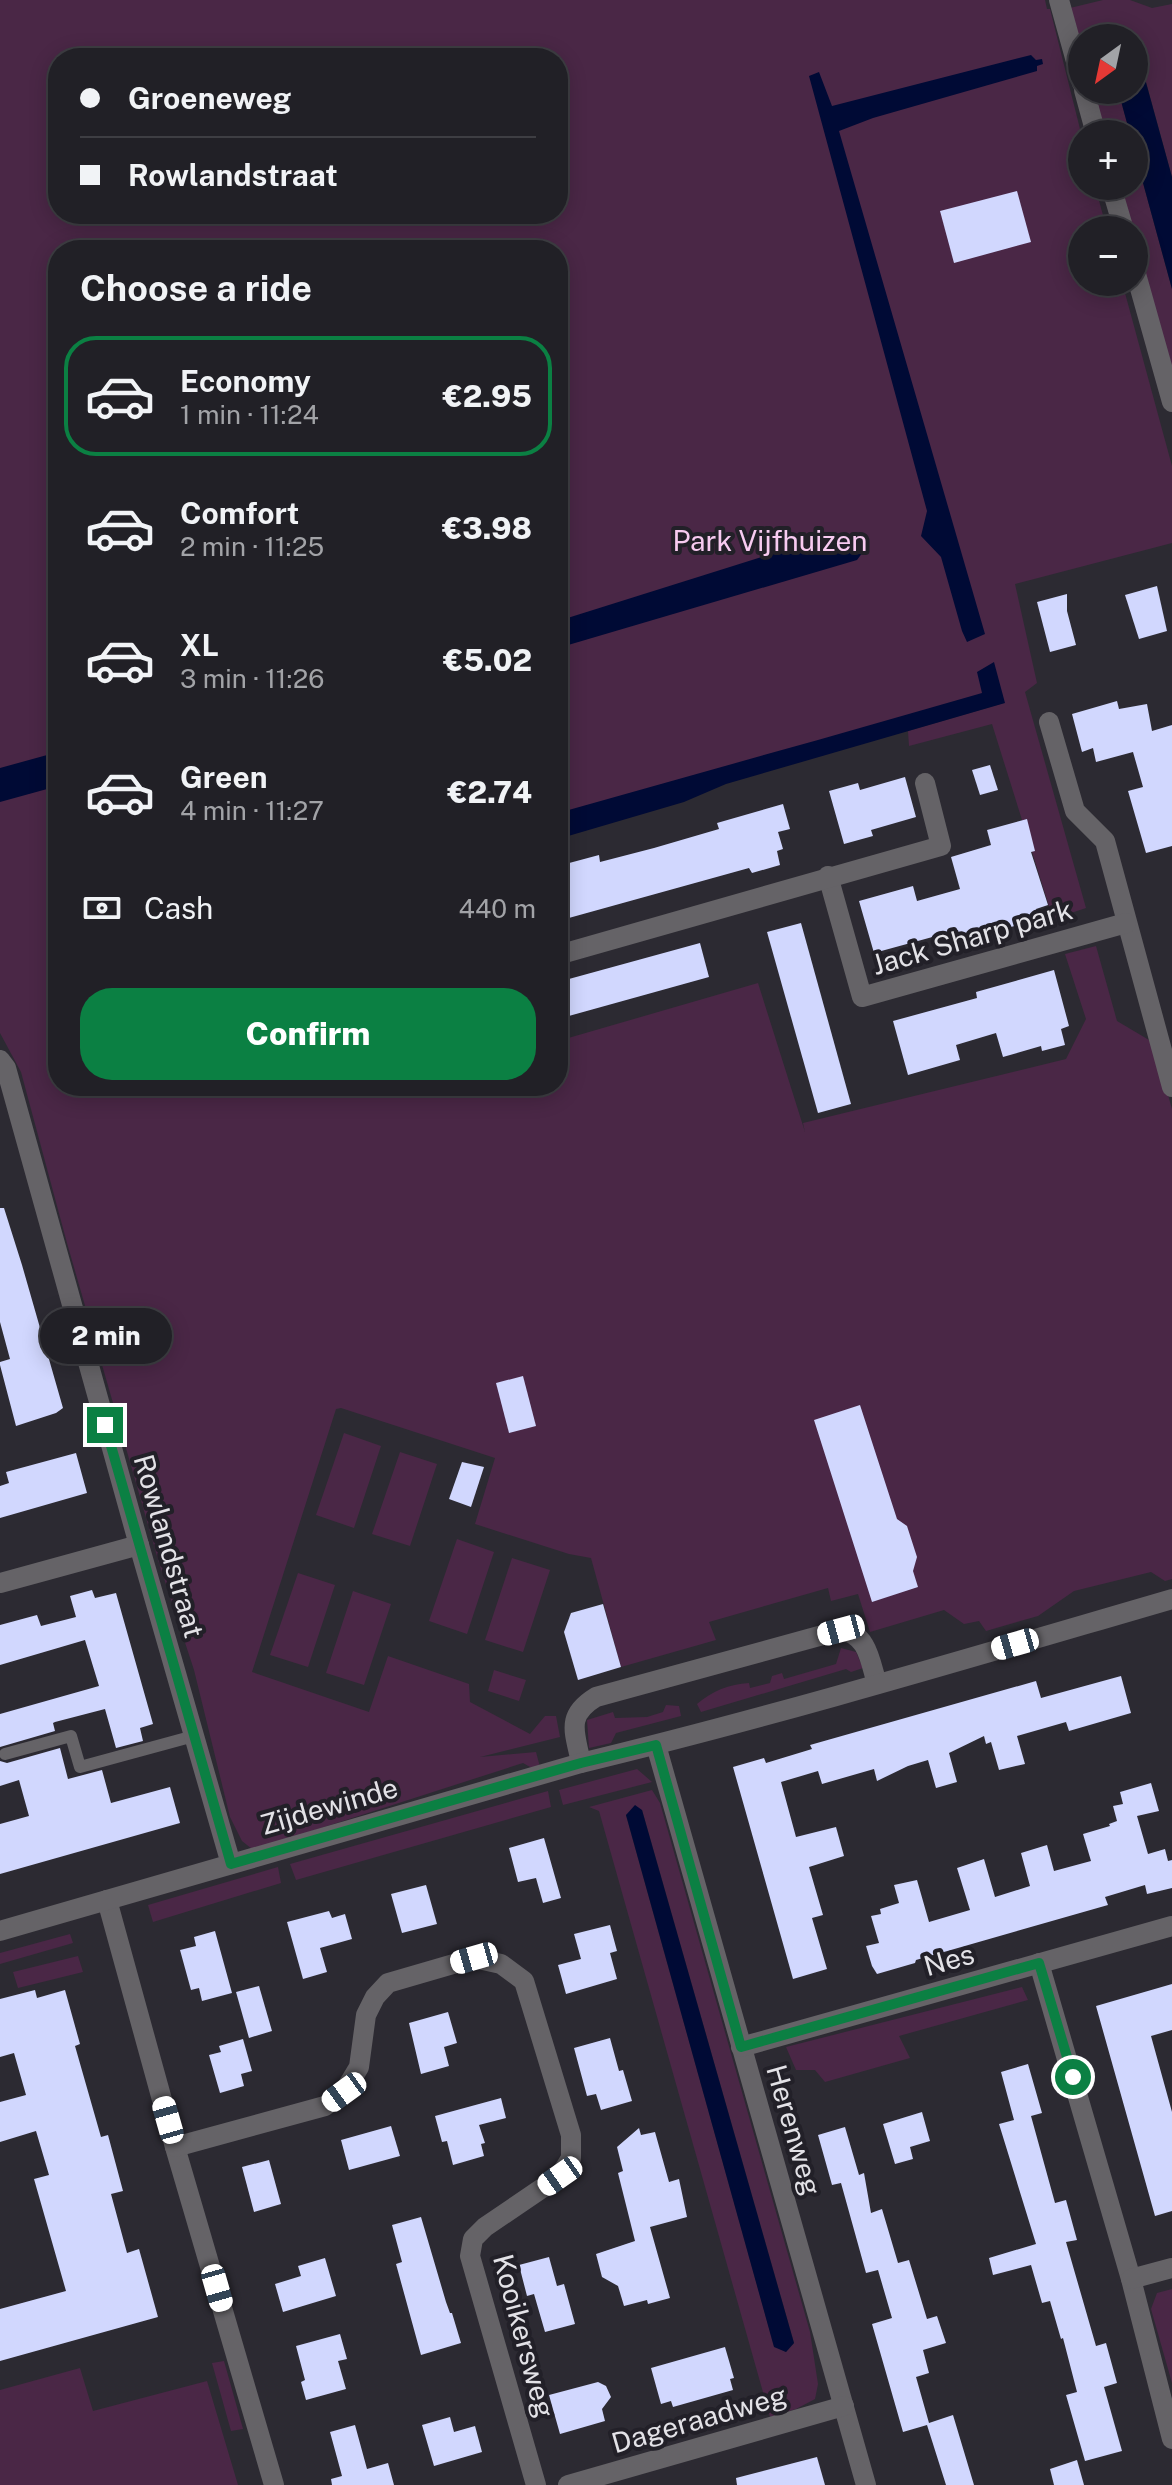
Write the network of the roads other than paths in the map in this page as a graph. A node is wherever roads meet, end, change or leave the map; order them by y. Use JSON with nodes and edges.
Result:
{"nodes":[{"id":1,"x":1059,"y":0,"type":"edge"},
{"id":2,"x":1068,"y":32,"type":"edge"},
{"id":3,"x":1142,"y":296,"type":"edge"},
{"id":4,"x":1172,"y":402,"type":"edge"},
{"id":5,"x":1049,"y":722,"type":"dead end"},
{"id":6,"x":925,"y":783,"type":"dead end"},
{"id":7,"x":828,"y":876,"type":"junction"},
{"id":8,"x":1126,"y":923,"type":"junction"},
{"id":9,"x":568,"y":952,"type":"edge"},
{"id":10,"x":0,"y":1060,"type":"edge"},
{"id":11,"x":1172,"y":1087,"type":"edge"},
{"id":12,"x":139,"y":1545,"type":"junction"},
{"id":13,"x":0,"y":1583,"type":"edge"},
{"id":14,"x":1171,"y":1603,"type":"edge"},
{"id":15,"x":877,"y":1684,"type":"junction"},
{"id":16,"x":194,"y":1736,"type":"junction"},
{"id":17,"x":656,"y":1745,"type":"junction"},
{"id":18,"x":5,"y":1754,"type":"dead end"},
{"id":19,"x":581,"y":1763,"type":"junction"},
{"id":20,"x":231,"y":1864,"type":"junction"},
{"id":21,"x":107,"y":1900,"type":"junction"},
{"id":22,"x":1172,"y":1926,"type":"edge"},
{"id":23,"x":0,"y":1931,"type":"edge"},
{"id":24,"x":1039,"y":1963,"type":"junction"},
{"id":25,"x":741,"y":2047,"type":"junction"},
{"id":26,"x":175,"y":2147,"type":"junction"},
{"id":27,"x":1172,"y":2268,"type":"edge"},
{"id":28,"x":1131,"y":2279,"type":"junction"},
{"id":29,"x":844,"y":2406,"type":"junction"},
{"id":30,"x":1172,"y":2439,"type":"edge"},
{"id":31,"x":274,"y":2485,"type":"edge"},
{"id":32,"x":536,"y":2485,"type":"edge"},
{"id":33,"x":568,"y":2485,"type":"edge"},
{"id":34,"x":866,"y":2485,"type":"edge"}],
"edges":[{"from":1,"to":2,"type":"street"},
{"from":3,"to":4,"type":"street"},
{"from":5,"to":8,"type":"street"},
{"from":6,"to":7,"type":"street"},
{"from":7,"to":8,"type":"street","name":"Jack Sharp park"},
{"from":7,"to":9,"type":"street"},
{"from":8,"to":11,"type":"street"},
{"from":10,"to":12,"type":"street","name":"Rowlandstraat"},
{"from":12,"to":13,"type":"street"},
{"from":12,"to":16,"type":"street","name":"Rowlandstraat"},
{"from":14,"to":15,"type":"street","name":"Zijdewinde"},
{"from":15,"to":17,"type":"street","name":"Zijdewinde"},
{"from":15,"to":19,"type":"street"},
{"from":16,"to":18,"type":"lane"},
{"from":16,"to":20,"type":"street","name":"Rowlandstraat"},
{"from":17,"to":19,"type":"street","name":"Zijdewinde"},
{"from":17,"to":25,"type":"street","name":"Herenweg"},
{"from":19,"to":20,"type":"street","name":"Zijdewinde"},
{"from":20,"to":21,"type":"street","name":"Zijdewinde"},
{"from":21,"to":23,"type":"street","name":"Zijdewinde"},
{"from":21,"to":26,"type":"street"},
{"from":22,"to":24,"type":"street","name":"Nes"},
{"from":24,"to":25,"type":"street","name":"Nes"},
{"from":24,"to":28,"type":"street"},
{"from":25,"to":29,"type":"street","name":"Herenweg"},
{"from":26,"to":31,"type":"street"},
{"from":26,"to":32,"type":"street","name":"Kooikersweg"},
{"from":27,"to":28,"type":"street"},
{"from":28,"to":30,"type":"street"},
{"from":29,"to":33,"type":"street","name":"Dageraadweg"},
{"from":29,"to":34,"type":"street","name":"Herenweg"}]}
